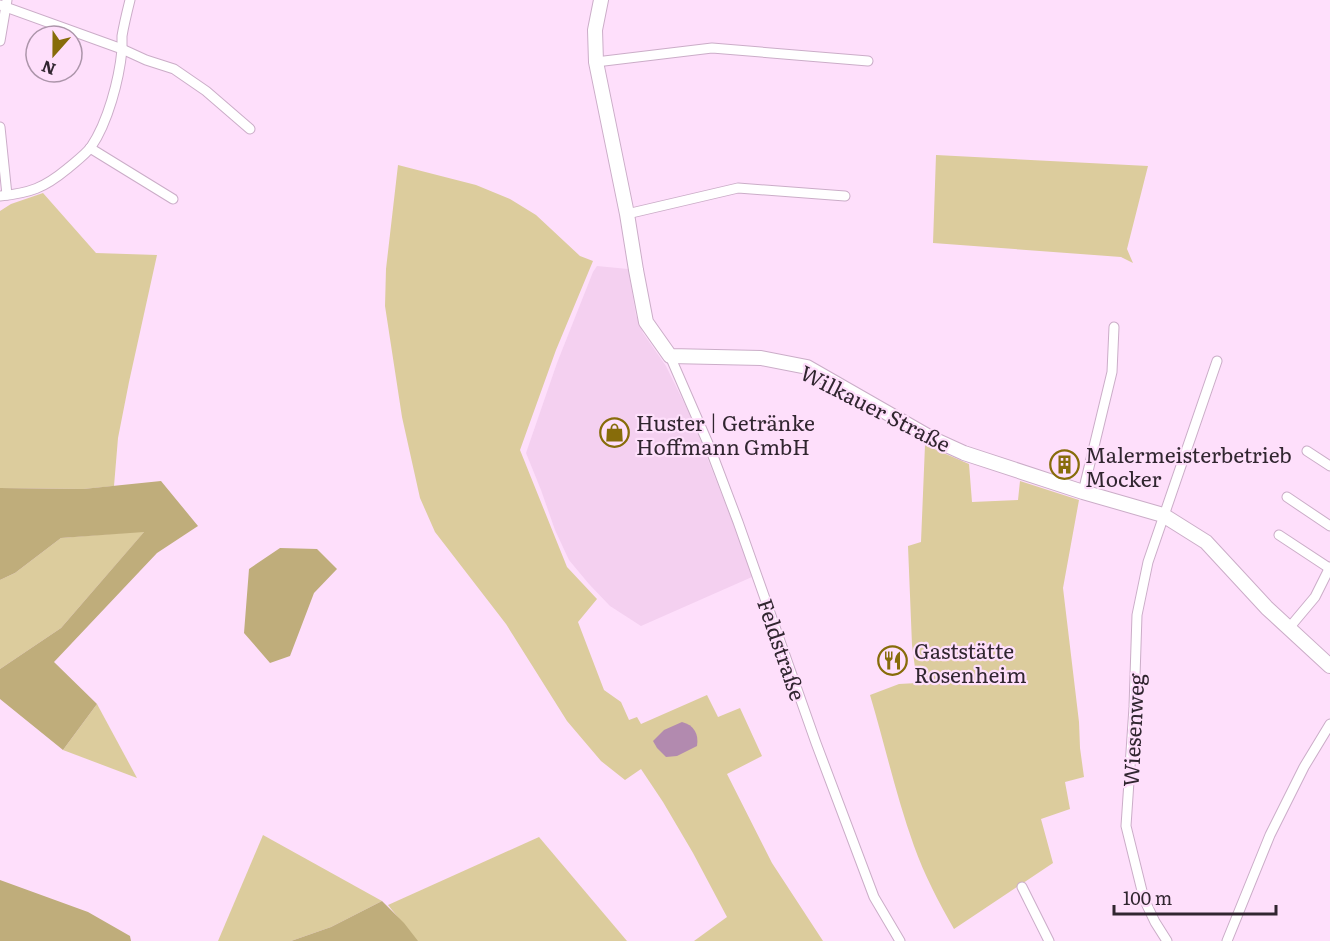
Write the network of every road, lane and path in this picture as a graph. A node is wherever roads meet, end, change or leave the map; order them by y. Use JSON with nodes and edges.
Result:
{"nodes":[{"id":1,"x":130,"y":0,"type":"edge"},
{"id":2,"x":601,"y":0,"type":"edge"},
{"id":3,"x":4,"y":4,"type":"edge"},
{"id":4,"x":0,"y":41,"type":"edge"},
{"id":5,"x":122,"y":49,"type":"junction"},
{"id":6,"x":868,"y":61,"type":"dead end"},
{"id":7,"x":596,"y":62,"type":"junction"},
{"id":8,"x":0,"y":127,"type":"edge"},
{"id":9,"x":250,"y":129,"type":"dead end"},
{"id":10,"x":90,"y":148,"type":"junction"},
{"id":11,"x":845,"y":196,"type":"dead end"},
{"id":12,"x":2,"y":197,"type":"edge"},
{"id":13,"x":173,"y":200,"type":"dead end"},
{"id":14,"x":627,"y":214,"type":"junction"},
{"id":15,"x":1114,"y":327,"type":"dead end"},
{"id":16,"x":670,"y":356,"type":"junction"},
{"id":17,"x":1217,"y":361,"type":"dead end"},
{"id":18,"x":1307,"y":451,"type":"dead end"},
{"id":19,"x":1330,"y":466,"type":"edge"},
{"id":20,"x":1083,"y":492,"type":"junction"},
{"id":21,"x":1287,"y":497,"type":"dead end"},
{"id":22,"x":1163,"y":515,"type":"junction"},
{"id":23,"x":1330,"y":526,"type":"edge"},
{"id":24,"x":1280,"y":535,"type":"dead end"},
{"id":25,"x":1330,"y":568,"type":"edge"},
{"id":26,"x":1289,"y":628,"type":"junction"},
{"id":27,"x":1330,"y":666,"type":"edge"},
{"id":28,"x":1330,"y":724,"type":"edge"},
{"id":29,"x":1022,"y":887,"type":"dead end"},
{"id":30,"x":900,"y":941,"type":"edge"},
{"id":31,"x":1049,"y":941,"type":"edge"},
{"id":32,"x":1167,"y":941,"type":"edge"},
{"id":33,"x":1227,"y":941,"type":"edge"}],
"edges":[{"from":1,"to":5,"type":"street"},
{"from":2,"to":7,"type":"street"},
{"from":3,"to":4,"type":"street"},
{"from":3,"to":5,"type":"street"},
{"from":5,"to":9,"type":"street"},
{"from":5,"to":10,"type":"street"},
{"from":6,"to":7,"type":"street"},
{"from":7,"to":14,"type":"street"},
{"from":8,"to":12,"type":"street"},
{"from":10,"to":12,"type":"street"},
{"from":10,"to":13,"type":"street"},
{"from":11,"to":14,"type":"street"},
{"from":14,"to":16,"type":"street"},
{"from":15,"to":20,"type":"street"},
{"from":16,"to":20,"type":"street","name":"Wilkauer Straße"},
{"from":16,"to":30,"type":"street","name":"Feldstraße"},
{"from":17,"to":22,"type":"street","name":"Wiesenweg"},
{"from":18,"to":19,"type":"street"},
{"from":20,"to":22,"type":"street","name":"Wilkauer Straße"},
{"from":21,"to":23,"type":"street"},
{"from":22,"to":26,"type":"street","name":"Wilkauer Straße"},
{"from":22,"to":32,"type":"street","name":"Wiesenweg"},
{"from":24,"to":25,"type":"street"},
{"from":25,"to":26,"type":"street"},
{"from":26,"to":27,"type":"street","name":"Wilkauer Straße"},
{"from":28,"to":33,"type":"street"},
{"from":29,"to":31,"type":"street"}]}
